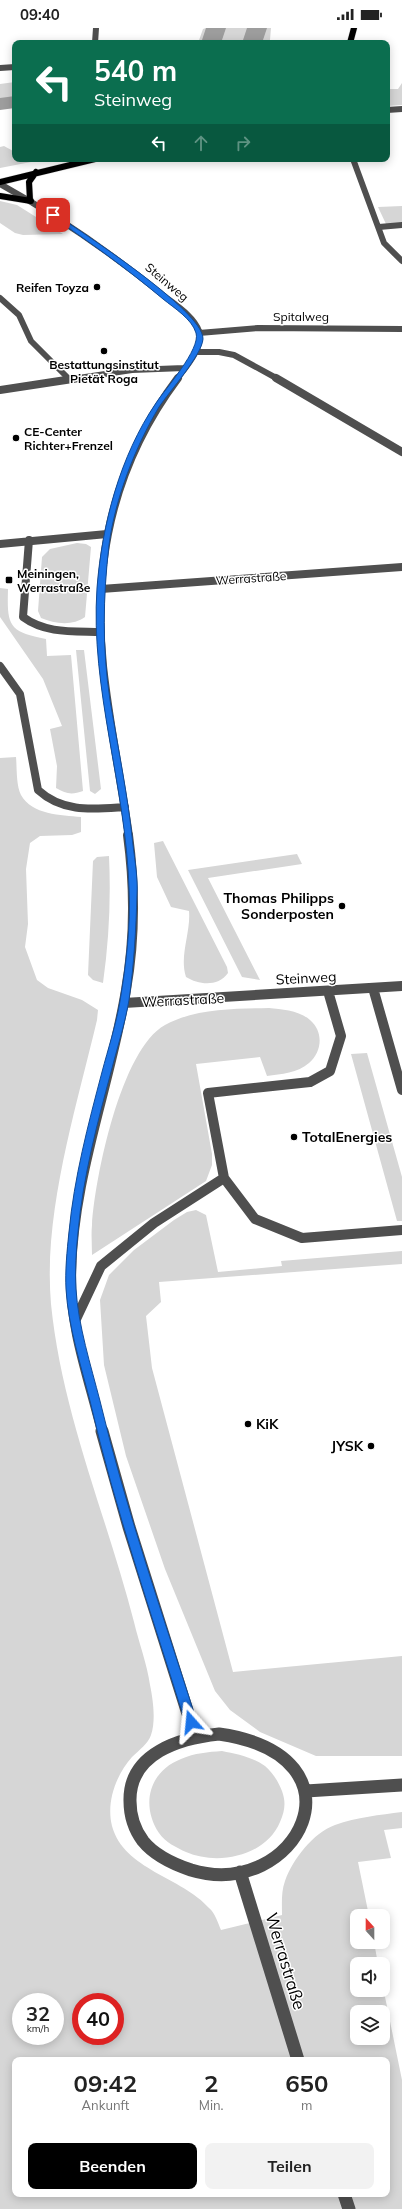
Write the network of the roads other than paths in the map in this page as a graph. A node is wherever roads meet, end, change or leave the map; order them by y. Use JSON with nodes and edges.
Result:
{"nodes":[{"id":1,"x":96,"y":28,"type":"edge"},
{"id":2,"x":354,"y":28,"type":"edge"},
{"id":3,"x":95,"y":40,"type":"edge"},
{"id":4,"x":351,"y":40,"type":"edge"},
{"id":5,"x":12,"y":66,"type":"edge"},
{"id":6,"x":0,"y":68,"type":"edge"},
{"id":7,"x":402,"y":109,"type":"edge"},
{"id":8,"x":390,"y":110,"type":"edge"},
{"id":9,"x":82,"y":162,"type":"edge"},
{"id":10,"x":354,"y":162,"type":"edge"},
{"id":11,"x":37,"y":172,"type":"junction"},
{"id":12,"x":0,"y":183,"type":"edge"},
{"id":13,"x":0,"y":196,"type":"edge"},
{"id":14,"x":30,"y":201,"type":"junction"},
{"id":15,"x":402,"y":225,"type":"edge"},
{"id":16,"x":379,"y":227,"type":"junction"},
{"id":17,"x":402,"y":261,"type":"edge"},
{"id":18,"x":0,"y":298,"type":"edge"},
{"id":19,"x":402,"y":330,"type":"edge"},
{"id":20,"x":199,"y":333,"type":"junction"},
{"id":21,"x":195,"y":352,"type":"junction"},
{"id":22,"x":184,"y":368,"type":"junction"},
{"id":23,"x":69,"y":379,"type":"junction"},
{"id":24,"x":0,"y":390,"type":"edge"},
{"id":25,"x":402,"y":452,"type":"edge"},
{"id":26,"x":107,"y":534,"type":"junction"},
{"id":27,"x":29,"y":540,"type":"junction"},
{"id":28,"x":0,"y":544,"type":"edge"},
{"id":29,"x":402,"y":567,"type":"edge"},
{"id":30,"x":101,"y":589,"type":"junction"},
{"id":31,"x":101,"y":632,"type":"junction"},
{"id":32,"x":0,"y":666,"type":"edge"},
{"id":33,"x":125,"y":807,"type":"junction"},
{"id":34,"x":402,"y":986,"type":"edge"},
{"id":35,"x":373,"y":988,"type":"junction"},
{"id":36,"x":328,"y":991,"type":"junction"},
{"id":37,"x":241,"y":996,"type":"joint"},
{"id":38,"x":124,"y":1003,"type":"junction"},
{"id":39,"x":402,"y":1090,"type":"edge"},
{"id":40,"x":224,"y":1178,"type":"junction"},
{"id":41,"x":402,"y":1230,"type":"edge"},
{"id":42,"x":76,"y":1319,"type":"junction"},
{"id":43,"x":195,"y":1736,"type":"junction"},
{"id":44,"x":402,"y":1785,"type":"edge"},
{"id":45,"x":306,"y":1791,"type":"junction"},
{"id":46,"x":240,"y":1872,"type":"junction"},
{"id":47,"x":297,"y":2057,"type":"edge"},
{"id":48,"x":345,"y":2197,"type":"edge"},
{"id":49,"x":349,"y":2209,"type":"edge"}],
"edges":[{"from":1,"to":3,"type":"street"},
{"from":2,"to":4,"type":"main road"},
{"from":5,"to":6,"type":"street"},
{"from":7,"to":8,"type":"street"},
{"from":9,"to":11,"type":"main road"},
{"from":10,"to":16,"type":"street"},
{"from":11,"to":12,"type":"main road"},
{"from":11,"to":14,"type":"main road"},
{"from":12,"to":14,"type":"street","name":"Steinweg"},
{"from":13,"to":14,"type":"main road"},
{"from":14,"to":20,"type":"street","name":"Steinweg"},
{"from":15,"to":16,"type":"street"},
{"from":16,"to":17,"type":"street"},
{"from":18,"to":23,"type":"street"},
{"from":19,"to":20,"type":"street","name":"Spitalweg"},
{"from":20,"to":21,"type":"street"},
{"from":21,"to":22,"type":"street","name":"Werrastraße"},
{"from":21,"to":25,"type":"street"},
{"from":22,"to":23,"type":"street"},
{"from":22,"to":26,"type":"street","name":"Werrastraße"},
{"from":23,"to":24,"type":"street"},
{"from":26,"to":27,"type":"street"},
{"from":26,"to":30,"type":"street","name":"Werrastraße"},
{"from":27,"to":28,"type":"street"},
{"from":27,"to":31,"type":"street"},
{"from":29,"to":30,"type":"street","name":"Werrastraße"},
{"from":30,"to":31,"type":"street","name":"Werrastraße"},
{"from":31,"to":33,"type":"street","name":"Werrastraße"},
{"from":32,"to":33,"type":"street"},
{"from":33,"to":38,"type":"street","name":"Werrastraße"},
{"from":34,"to":35,"type":"street","name":"Steinweg"},
{"from":35,"to":36,"type":"street","name":"Steinweg"},
{"from":35,"to":39,"type":"street"},
{"from":36,"to":37,"type":"street","name":"Steinweg"},
{"from":36,"to":40,"type":"street"},
{"from":37,"to":38,"type":"street","name":"Werrastraße"},
{"from":38,"to":42,"type":"street","name":"Werrastraße"},
{"from":40,"to":41,"type":"street"},
{"from":40,"to":42,"type":"street"},
{"from":42,"to":43,"type":"street","name":"Werrastraße"},
{"from":43,"to":45,"type":"street"},
{"from":43,"to":46,"type":"street"},
{"from":44,"to":45,"type":"street"},
{"from":45,"to":46,"type":"street"},
{"from":46,"to":47,"type":"street","name":"Werrastraße"},
{"from":48,"to":49,"type":"street"}]}
